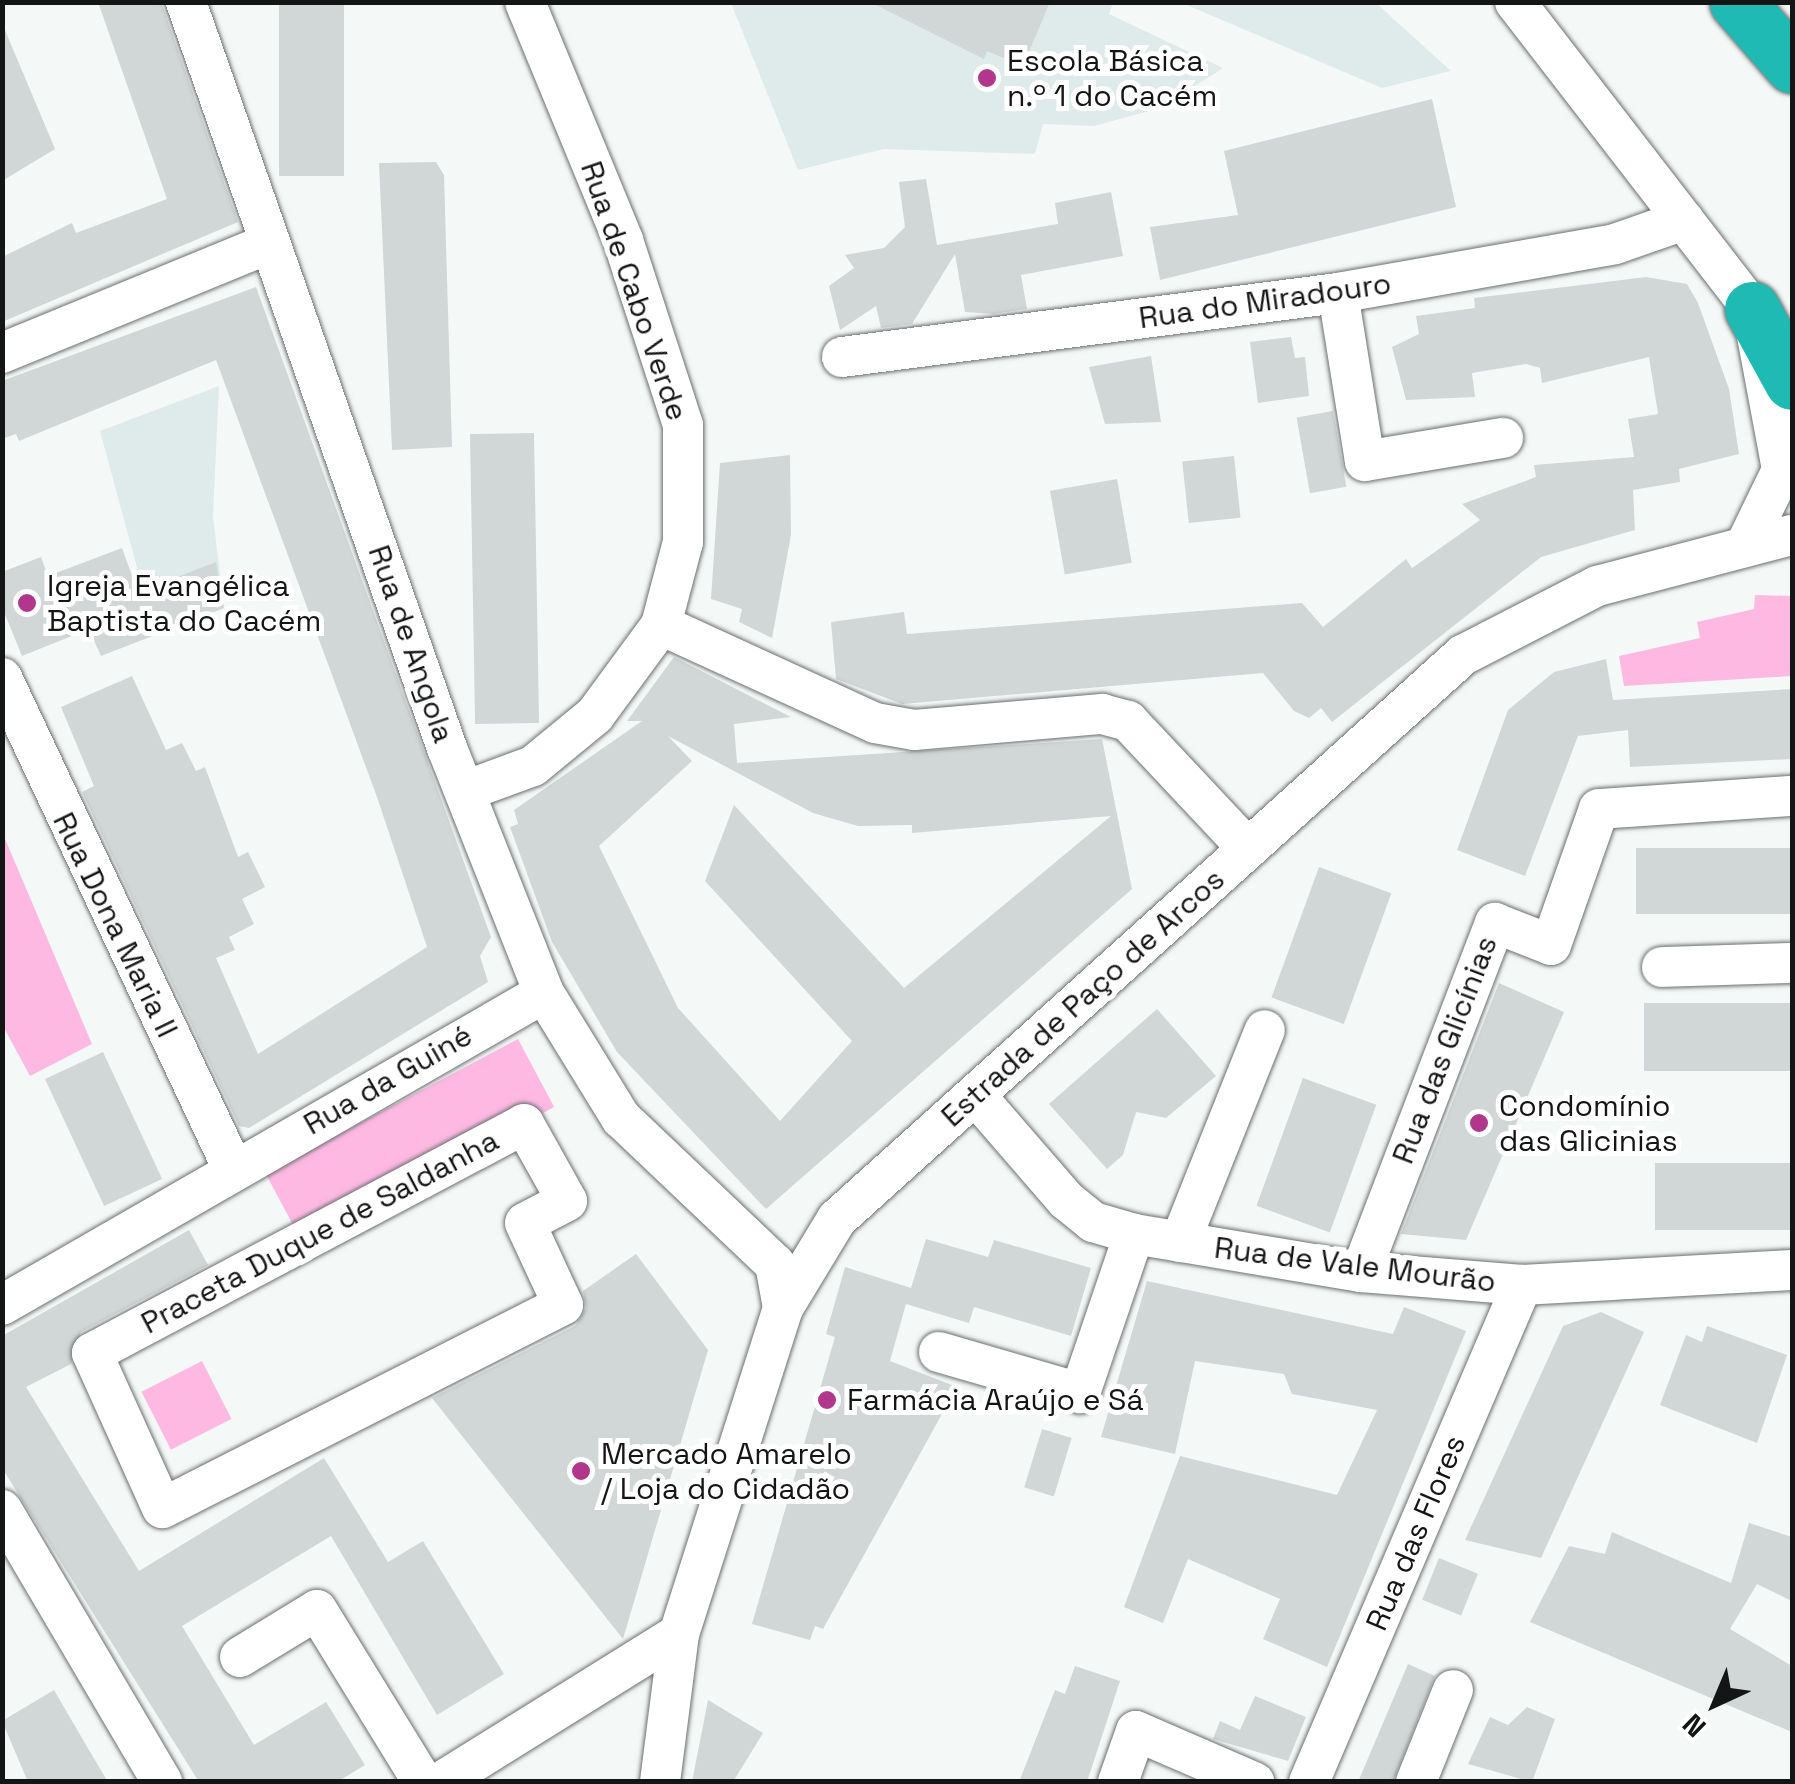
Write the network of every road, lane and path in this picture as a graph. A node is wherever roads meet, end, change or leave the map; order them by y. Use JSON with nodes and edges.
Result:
{"nodes":[{"id":1,"x":186,"y":2,"type":"edge"},
{"id":2,"x":526,"y":2,"type":"edge"},
{"id":3,"x":1516,"y":2,"type":"edge"},
{"id":4,"x":1738,"y":2,"type":"edge"},
{"id":5,"x":1792,"y":64,"type":"edge"},
{"id":6,"x":1684,"y":220,"type":"junction"},
{"id":7,"x":268,"y":244,"type":"junction"},
{"id":8,"x":1338,"y":293,"type":"junction"},
{"id":9,"x":1752,"y":309,"type":"junction"},
{"id":10,"x":2,"y":354,"type":"edge"},
{"id":11,"x":842,"y":357,"type":"dead end"},
{"id":12,"x":1790,"y":390,"type":"edge"},
{"id":13,"x":1503,"y":438,"type":"dead end"},
{"id":14,"x":1787,"y":478,"type":"edge"},
{"id":15,"x":1792,"y":535,"type":"edge"},
{"id":16,"x":1748,"y":540,"type":"junction"},
{"id":17,"x":1708,"y":559,"type":"junction"},
{"id":18,"x":1792,"y":562,"type":"edge"},
{"id":19,"x":662,"y":625,"type":"junction"},
{"id":20,"x":2,"y":678,"type":"edge"},
{"id":21,"x":465,"y":791,"type":"junction"},
{"id":22,"x":1792,"y":796,"type":"edge"},
{"id":23,"x":1248,"y":849,"type":"junction"},
{"id":24,"x":1792,"y":964,"type":"edge"},
{"id":25,"x":1662,"y":968,"type":"dead end"},
{"id":26,"x":544,"y":993,"type":"junction"},
{"id":27,"x":1265,"y":1030,"type":"dead end"},
{"id":28,"x":976,"y":1096,"type":"junction"},
{"id":29,"x":234,"y":1168,"type":"junction"},
{"id":30,"x":837,"y":1218,"type":"junction"},
{"id":31,"x":736,"y":1226,"type":"junction"},
{"id":32,"x":1134,"y":1234,"type":"junction"},
{"id":33,"x":1180,"y":1242,"type":"junction"},
{"id":34,"x":1792,"y":1270,"type":"edge"},
{"id":35,"x":1361,"y":1272,"type":"junction"},
{"id":36,"x":1522,"y":1285,"type":"junction"},
{"id":37,"x":2,"y":1306,"type":"edge"},
{"id":38,"x":783,"y":1308,"type":"junction"},
{"id":39,"x":938,"y":1352,"type":"dead end"},
{"id":40,"x":162,"y":1508,"type":"joint"},
{"id":41,"x":2,"y":1510,"type":"edge"},
{"id":42,"x":680,"y":1634,"type":"junction"},
{"id":43,"x":240,"y":1656,"type":"dead end"},
{"id":44,"x":1454,"y":1690,"type":"dead end"},
{"id":45,"x":162,"y":1782,"type":"edge"},
{"id":46,"x":423,"y":1782,"type":"edge"},
{"id":47,"x":441,"y":1782,"type":"edge"},
{"id":48,"x":660,"y":1782,"type":"edge"},
{"id":49,"x":1118,"y":1782,"type":"edge"},
{"id":50,"x":1254,"y":1782,"type":"edge"},
{"id":51,"x":1310,"y":1782,"type":"edge"},
{"id":52,"x":1416,"y":1782,"type":"edge"}],
"edges":[{"from":1,"to":7,"type":"street","name":"Rua de Angola"},
{"from":2,"to":19,"type":"street","name":"Rua de Cabo Verde"},
{"from":3,"to":6,"type":"street"},
{"from":4,"to":5,"type":"highway"},
{"from":6,"to":8,"type":"street","name":"Rua do Miradouro"},
{"from":6,"to":9,"type":"street"},
{"from":7,"to":10,"type":"street"},
{"from":7,"to":21,"type":"street","name":"Rua de Angola"},
{"from":8,"to":11,"type":"street","name":"Rua do Miradouro"},
{"from":8,"to":13,"type":"street"},
{"from":9,"to":12,"type":"highway"},
{"from":9,"to":14,"type":"street"},
{"from":14,"to":16,"type":"street"},
{"from":15,"to":16,"type":"street"},
{"from":16,"to":17,"type":"street"},
{"from":17,"to":18,"type":"street"},
{"from":17,"to":23,"type":"street","name":"Estrada de Paço de Arcos"},
{"from":19,"to":21,"type":"street","name":"Rua de Cabo Verde"},
{"from":19,"to":23,"type":"street"},
{"from":20,"to":29,"type":"street","name":"Rua Dona Maria II"},
{"from":21,"to":26,"type":"street","name":"Rua de Angola"},
{"from":22,"to":35,"type":"street","name":"Rua das Glicínias"},
{"from":23,"to":28,"type":"street","name":"Estrada de Paço de Arcos"},
{"from":24,"to":25,"type":"street"},
{"from":26,"to":29,"type":"street","name":"Rua da Guiné"},
{"from":26,"to":31,"type":"street","name":"Rua de Angola"},
{"from":27,"to":33,"type":"street"},
{"from":28,"to":30,"type":"street","name":"Estrada de Paço de Arcos"},
{"from":28,"to":32,"type":"street","name":"Rua de Vale Mourão"},
{"from":29,"to":37,"type":"street","name":"Rua da Guiné"},
{"from":30,"to":31,"type":"street"},
{"from":30,"to":38,"type":"street","name":"Estrada de Paço de Arcos"},
{"from":31,"to":38,"type":"street","name":"Rua de Angola"},
{"from":32,"to":33,"type":"street","name":"Rua de Vale Mourão"},
{"from":32,"to":39,"type":"street"},
{"from":33,"to":35,"type":"street","name":"Rua de Vale Mourão"},
{"from":34,"to":36,"type":"street","name":"Rua de Vale Mourão"},
{"from":35,"to":36,"type":"street","name":"Rua de Vale Mourão"},
{"from":36,"to":51,"type":"street","name":"Rua das Flores"},
{"from":38,"to":42,"type":"street","name":"Estrada de Paço de Arcos"},
{"from":40,"to":40,"type":"street","name":"Praceta Duque de Saldanha"},
{"from":41,"to":45,"type":"street"},
{"from":42,"to":47,"type":"street"},
{"from":42,"to":48,"type":"street","name":"Estrada de Paço de Arcos"},
{"from":43,"to":46,"type":"street"},
{"from":44,"to":52,"type":"street"},
{"from":49,"to":50,"type":"street"}]}
